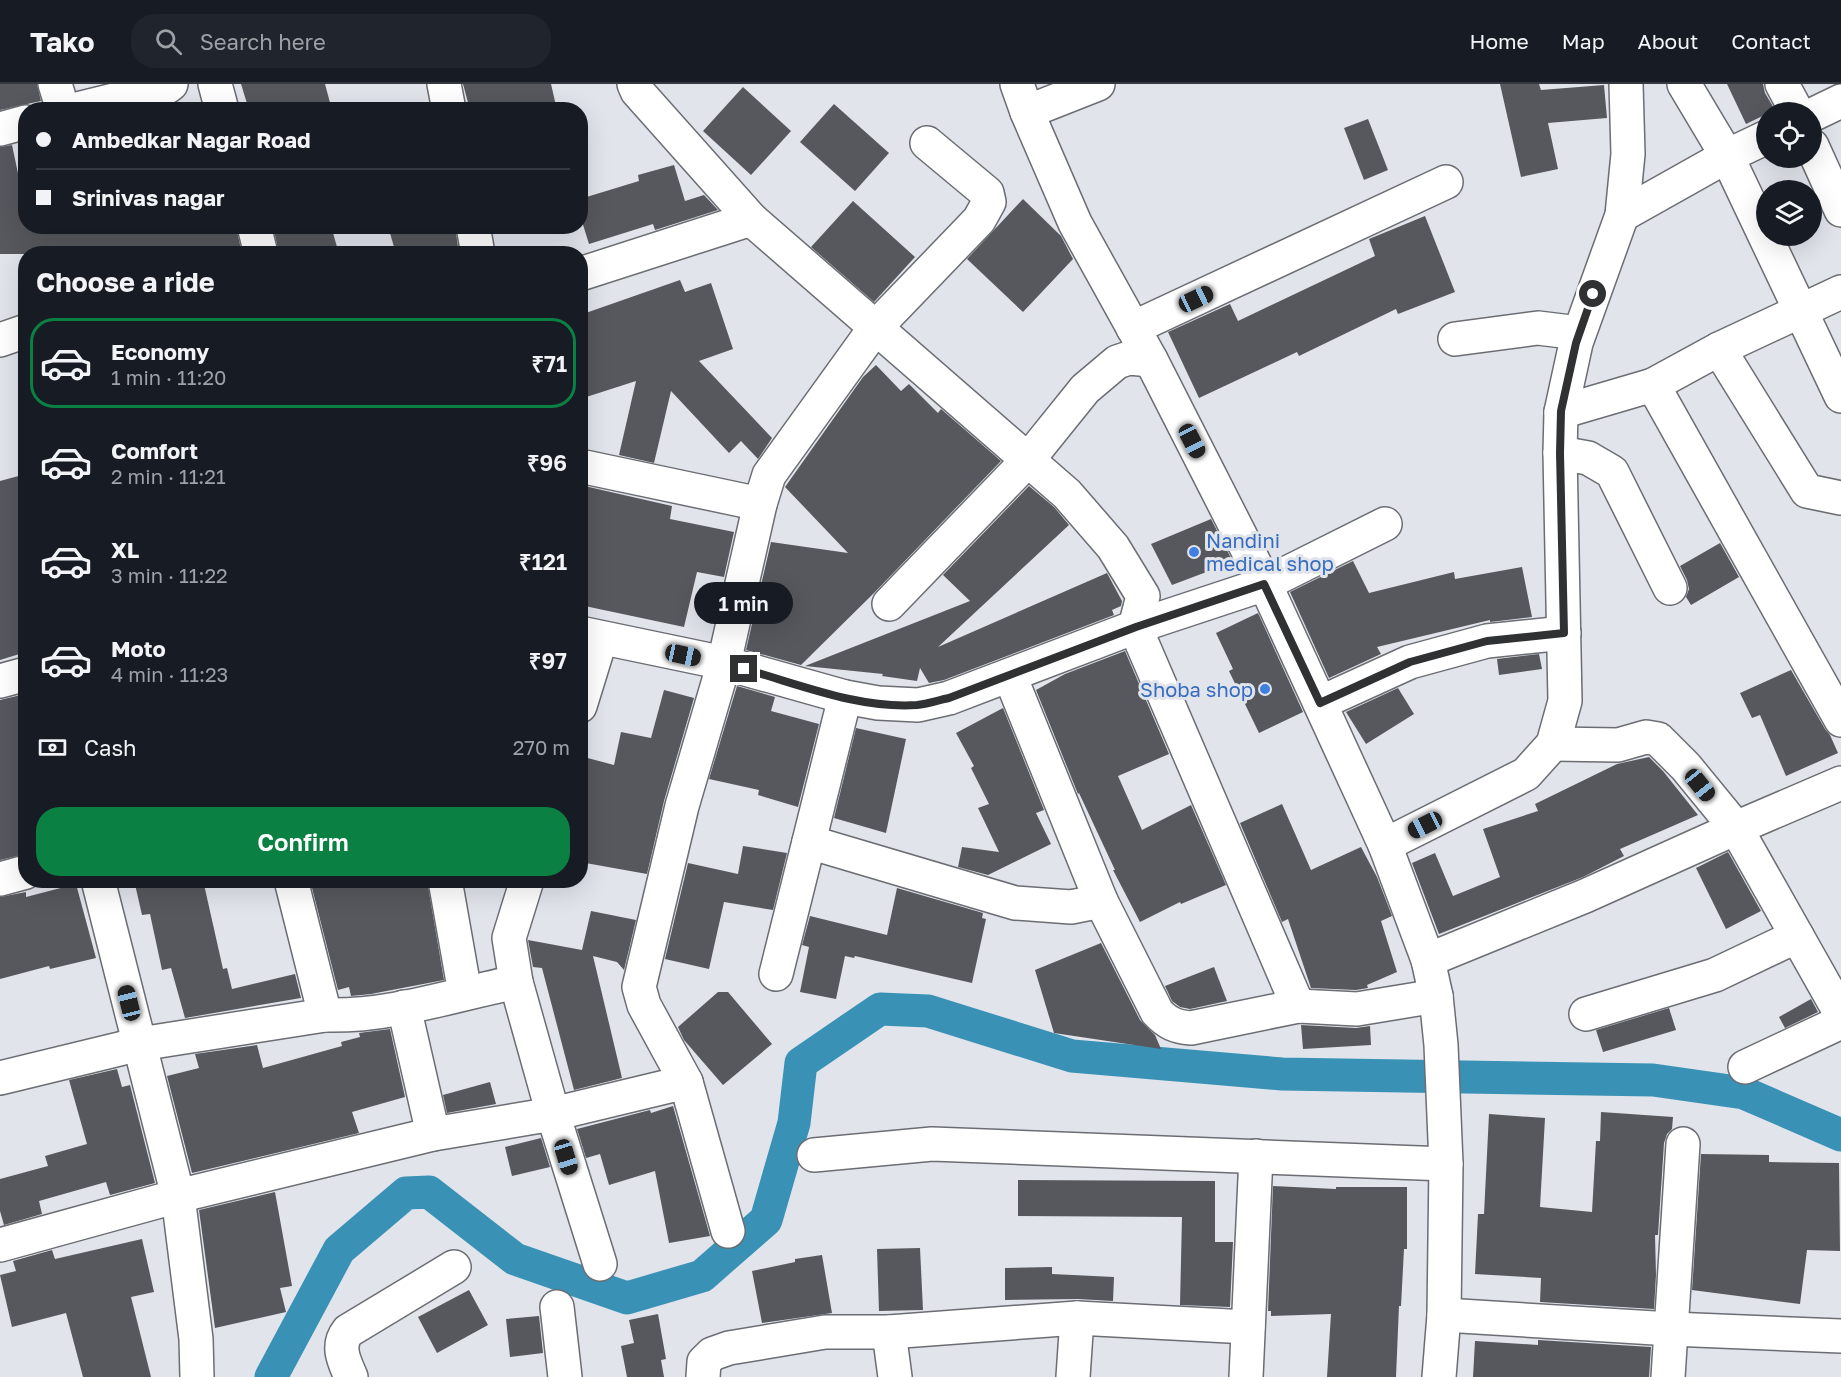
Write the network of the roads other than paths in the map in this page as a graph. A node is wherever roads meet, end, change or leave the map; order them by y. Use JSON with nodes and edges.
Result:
{"nodes":[{"id":1,"x":56,"y":84,"type":"edge"},
{"id":2,"x":171,"y":84,"type":"edge"},
{"id":3,"x":215,"y":84,"type":"edge"},
{"id":4,"x":444,"y":84,"type":"edge"},
{"id":5,"x":1098,"y":84,"type":"edge"},
{"id":6,"x":1626,"y":84,"type":"edge"},
{"id":7,"x":1684,"y":84,"type":"edge"},
{"id":8,"x":1782,"y":84,"type":"edge"},
{"id":9,"x":644,"y":86,"type":"edge"},
{"id":10,"x":1022,"y":98,"type":"edge"},
{"id":11,"x":1841,"y":101,"type":"edge"},
{"id":12,"x":61,"y":102,"type":"edge"},
{"id":13,"x":106,"y":102,"type":"edge"},
{"id":14,"x":220,"y":102,"type":"edge"},
{"id":15,"x":447,"y":102,"type":"edge"},
{"id":16,"x":1792,"y":102,"type":"edge"},
{"id":17,"x":1822,"y":110,"type":"edge"},
{"id":18,"x":18,"y":124,"type":"edge"},
{"id":19,"x":0,"y":129,"type":"edge"},
{"id":20,"x":1756,"y":142,"type":"edge"},
{"id":21,"x":927,"y":144,"type":"dead end"},
{"id":22,"x":1727,"y":156,"type":"junction"},
{"id":23,"x":1822,"y":168,"type":"edge"},
{"id":24,"x":1446,"y":182,"type":"dead end"},
{"id":25,"x":1841,"y":210,"type":"edge"},
{"id":26,"x":1622,"y":215,"type":"junction"},
{"id":27,"x":751,"y":219,"type":"junction"},
{"id":28,"x":588,"y":271,"type":"edge"},
{"id":29,"x":1841,"y":292,"type":"edge"},
{"id":30,"x":1800,"y":311,"type":"junction"},
{"id":31,"x":875,"y":328,"type":"junction"},
{"id":32,"x":1133,"y":328,"type":"junction"},
{"id":33,"x":1579,"y":333,"type":"junction"},
{"id":34,"x":18,"y":334,"type":"edge"},
{"id":35,"x":1455,"y":339,"type":"dead end"},
{"id":36,"x":0,"y":340,"type":"edge"},
{"id":37,"x":1719,"y":349,"type":"junction"},
{"id":38,"x":1151,"y":360,"type":"junction"},
{"id":39,"x":1653,"y":385,"type":"junction"},
{"id":40,"x":1841,"y":396,"type":"edge"},
{"id":41,"x":1561,"y":411,"type":"junction"},
{"id":42,"x":1560,"y":453,"type":"junction"},
{"id":43,"x":1027,"y":461,"type":"junction"},
{"id":44,"x":588,"y":468,"type":"edge"},
{"id":45,"x":1841,"y":498,"type":"edge"},
{"id":46,"x":760,"y":504,"type":"junction"},
{"id":47,"x":1384,"y":524,"type":"dead end"},
{"id":48,"x":1264,"y":584,"type":"junction"},
{"id":49,"x":1670,"y":588,"type":"dead end"},
{"id":50,"x":889,"y":604,"type":"dead end"},
{"id":51,"x":1136,"y":627,"type":"junction"},
{"id":52,"x":1564,"y":633,"type":"junction"},
{"id":53,"x":591,"y":636,"type":"edge"},
{"id":54,"x":588,"y":655,"type":"edge"},
{"id":55,"x":724,"y":663,"type":"junction"},
{"id":56,"x":18,"y":676,"type":"edge"},
{"id":57,"x":1010,"y":676,"type":"junction"},
{"id":58,"x":0,"y":681,"type":"edge"},
{"id":59,"x":845,"y":698,"type":"junction"},
{"id":60,"x":1320,"y":703,"type":"junction"},
{"id":61,"x":1841,"y":720,"type":"edge"},
{"id":62,"x":1553,"y":744,"type":"junction"},
{"id":63,"x":1841,"y":783,"type":"edge"},
{"id":64,"x":1736,"y":828,"type":"junction"},
{"id":65,"x":809,"y":842,"type":"junction"},
{"id":66,"x":1385,"y":845,"type":"junction"},
{"id":67,"x":18,"y":874,"type":"edge"},
{"id":68,"x":0,"y":879,"type":"edge"},
{"id":69,"x":100,"y":888,"type":"edge"},
{"id":70,"x":293,"y":888,"type":"edge"},
{"id":71,"x":446,"y":888,"type":"edge"},
{"id":72,"x":525,"y":888,"type":"edge"},
{"id":73,"x":1101,"y":901,"type":"junction"},
{"id":74,"x":1797,"y":936,"type":"junction"},
{"id":75,"x":1428,"y":960,"type":"junction"},
{"id":76,"x":776,"y":974,"type":"dead end"},
{"id":77,"x":516,"y":982,"type":"junction"},
{"id":78,"x":465,"y":993,"type":"junction"},
{"id":79,"x":1436,"y":996,"type":"junction"},
{"id":80,"x":1298,"y":1006,"type":"junction"},
{"id":81,"x":404,"y":1007,"type":"junction"},
{"id":82,"x":1586,"y":1014,"type":"dead end"},
{"id":83,"x":1841,"y":1014,"type":"edge"},
{"id":84,"x":325,"y":1015,"type":"junction"},
{"id":85,"x":1841,"y":1022,"type":"edge"},
{"id":86,"x":140,"y":1044,"type":"junction"},
{"id":87,"x":1745,"y":1067,"type":"dead end"},
{"id":88,"x":0,"y":1078,"type":"edge"},
{"id":89,"x":686,"y":1082,"type":"junction"},
{"id":90,"x":553,"y":1114,"type":"junction"},
{"id":91,"x":433,"y":1134,"type":"junction"},
{"id":92,"x":1683,"y":1144,"type":"dead end"},
{"id":93,"x":814,"y":1155,"type":"dead end"},
{"id":94,"x":1256,"y":1156,"type":"junction"},
{"id":95,"x":1446,"y":1164,"type":"junction"},
{"id":96,"x":178,"y":1196,"type":"junction"},
{"id":97,"x":728,"y":1231,"type":"dead end"},
{"id":98,"x":0,"y":1245,"type":"edge"},
{"id":99,"x":600,"y":1264,"type":"dead end"},
{"id":100,"x":454,"y":1267,"type":"dead end"},
{"id":101,"x":558,"y":1307,"type":"dead end"},
{"id":102,"x":1443,"y":1315,"type":"junction"},
{"id":103,"x":1077,"y":1318,"type":"junction"},
{"id":104,"x":1248,"y":1327,"type":"junction"},
{"id":105,"x":1671,"y":1329,"type":"junction"},
{"id":106,"x":889,"y":1332,"type":"junction"},
{"id":107,"x":1841,"y":1336,"type":"edge"},
{"id":108,"x":197,"y":1377,"type":"edge"},
{"id":109,"x":351,"y":1377,"type":"edge"},
{"id":110,"x":565,"y":1377,"type":"edge"},
{"id":111,"x":703,"y":1377,"type":"edge"},
{"id":112,"x":895,"y":1377,"type":"edge"},
{"id":113,"x":1073,"y":1377,"type":"edge"},
{"id":114,"x":1246,"y":1377,"type":"edge"},
{"id":115,"x":1439,"y":1377,"type":"edge"},
{"id":116,"x":1668,"y":1377,"type":"edge"}],
"edges":[{"from":1,"to":12,"type":"street"},
{"from":2,"to":13,"type":"street"},
{"from":3,"to":14,"type":"street"},
{"from":4,"to":15,"type":"street"},
{"from":5,"to":10,"type":"street"},
{"from":6,"to":26,"type":"street"},
{"from":7,"to":22,"type":"street"},
{"from":8,"to":16,"type":"street"},
{"from":9,"to":27,"type":"street"},
{"from":10,"to":32,"type":"street"},
{"from":11,"to":17,"type":"street"},
{"from":18,"to":19,"type":"street"},
{"from":20,"to":22,"type":"street"},
{"from":21,"to":31,"type":"street"},
{"from":22,"to":26,"type":"street"},
{"from":22,"to":30,"type":"street"},
{"from":23,"to":25,"type":"street"},
{"from":24,"to":32,"type":"street"},
{"from":26,"to":33,"type":"street"},
{"from":27,"to":28,"type":"street"},
{"from":27,"to":31,"type":"street"},
{"from":29,"to":30,"type":"street"},
{"from":30,"to":37,"type":"street"},
{"from":30,"to":40,"type":"street"},
{"from":31,"to":43,"type":"street"},
{"from":31,"to":46,"type":"street"},
{"from":32,"to":38,"type":"street"},
{"from":33,"to":35,"type":"street"},
{"from":33,"to":41,"type":"street"},
{"from":34,"to":36,"type":"street"},
{"from":37,"to":39,"type":"street"},
{"from":37,"to":45,"type":"street"},
{"from":38,"to":43,"type":"street"},
{"from":38,"to":48,"type":"street"},
{"from":39,"to":41,"type":"street"},
{"from":39,"to":61,"type":"street"},
{"from":41,"to":42,"type":"street"},
{"from":42,"to":49,"type":"street"},
{"from":42,"to":52,"type":"street"},
{"from":43,"to":50,"type":"street"},
{"from":43,"to":51,"type":"street"},
{"from":44,"to":46,"type":"street"},
{"from":46,"to":55,"type":"street"},
{"from":47,"to":48,"type":"street"},
{"from":48,"to":51,"type":"street"},
{"from":48,"to":60,"type":"street"},
{"from":51,"to":57,"type":"street"},
{"from":51,"to":80,"type":"street"},
{"from":52,"to":60,"type":"street"},
{"from":52,"to":62,"type":"street"},
{"from":53,"to":54,"type":"street"},
{"from":53,"to":55,"type":"street"},
{"from":55,"to":59,"type":"street"},
{"from":55,"to":89,"type":"street"},
{"from":56,"to":58,"type":"street"},
{"from":57,"to":59,"type":"street"},
{"from":57,"to":73,"type":"street"},
{"from":59,"to":65,"type":"street"},
{"from":60,"to":66,"type":"street"},
{"from":62,"to":64,"type":"street"},
{"from":62,"to":66,"type":"street"},
{"from":63,"to":64,"type":"street"},
{"from":64,"to":74,"type":"street"},
{"from":64,"to":75,"type":"street"},
{"from":65,"to":73,"type":"street"},
{"from":65,"to":76,"type":"street"},
{"from":66,"to":75,"type":"street"},
{"from":67,"to":68,"type":"street"},
{"from":69,"to":86,"type":"street"},
{"from":70,"to":84,"type":"street"},
{"from":71,"to":78,"type":"street"},
{"from":72,"to":77,"type":"street"},
{"from":73,"to":80,"type":"street"},
{"from":74,"to":82,"type":"street"},
{"from":74,"to":83,"type":"street"},
{"from":75,"to":79,"type":"street"},
{"from":77,"to":78,"type":"street"},
{"from":77,"to":90,"type":"street"},
{"from":78,"to":81,"type":"street"},
{"from":79,"to":80,"type":"street"},
{"from":79,"to":95,"type":"street"},
{"from":81,"to":84,"type":"street"},
{"from":81,"to":91,"type":"street"},
{"from":84,"to":86,"type":"street"},
{"from":85,"to":87,"type":"street"},
{"from":86,"to":88,"type":"street"},
{"from":86,"to":96,"type":"street"},
{"from":89,"to":90,"type":"street"},
{"from":89,"to":97,"type":"street"},
{"from":90,"to":91,"type":"street"},
{"from":90,"to":99,"type":"street"},
{"from":91,"to":96,"type":"street"},
{"from":92,"to":105,"type":"street"},
{"from":93,"to":94,"type":"street"},
{"from":94,"to":95,"type":"street"},
{"from":94,"to":104,"type":"street"},
{"from":95,"to":102,"type":"street"},
{"from":96,"to":98,"type":"street"},
{"from":96,"to":108,"type":"street"},
{"from":100,"to":109,"type":"street"},
{"from":101,"to":110,"type":"street"},
{"from":102,"to":105,"type":"street"},
{"from":102,"to":115,"type":"street"},
{"from":103,"to":104,"type":"street"},
{"from":103,"to":106,"type":"street"},
{"from":103,"to":113,"type":"street"},
{"from":104,"to":114,"type":"street"},
{"from":105,"to":107,"type":"street"},
{"from":105,"to":116,"type":"street"},
{"from":106,"to":111,"type":"street"},
{"from":106,"to":112,"type":"street"}]}
